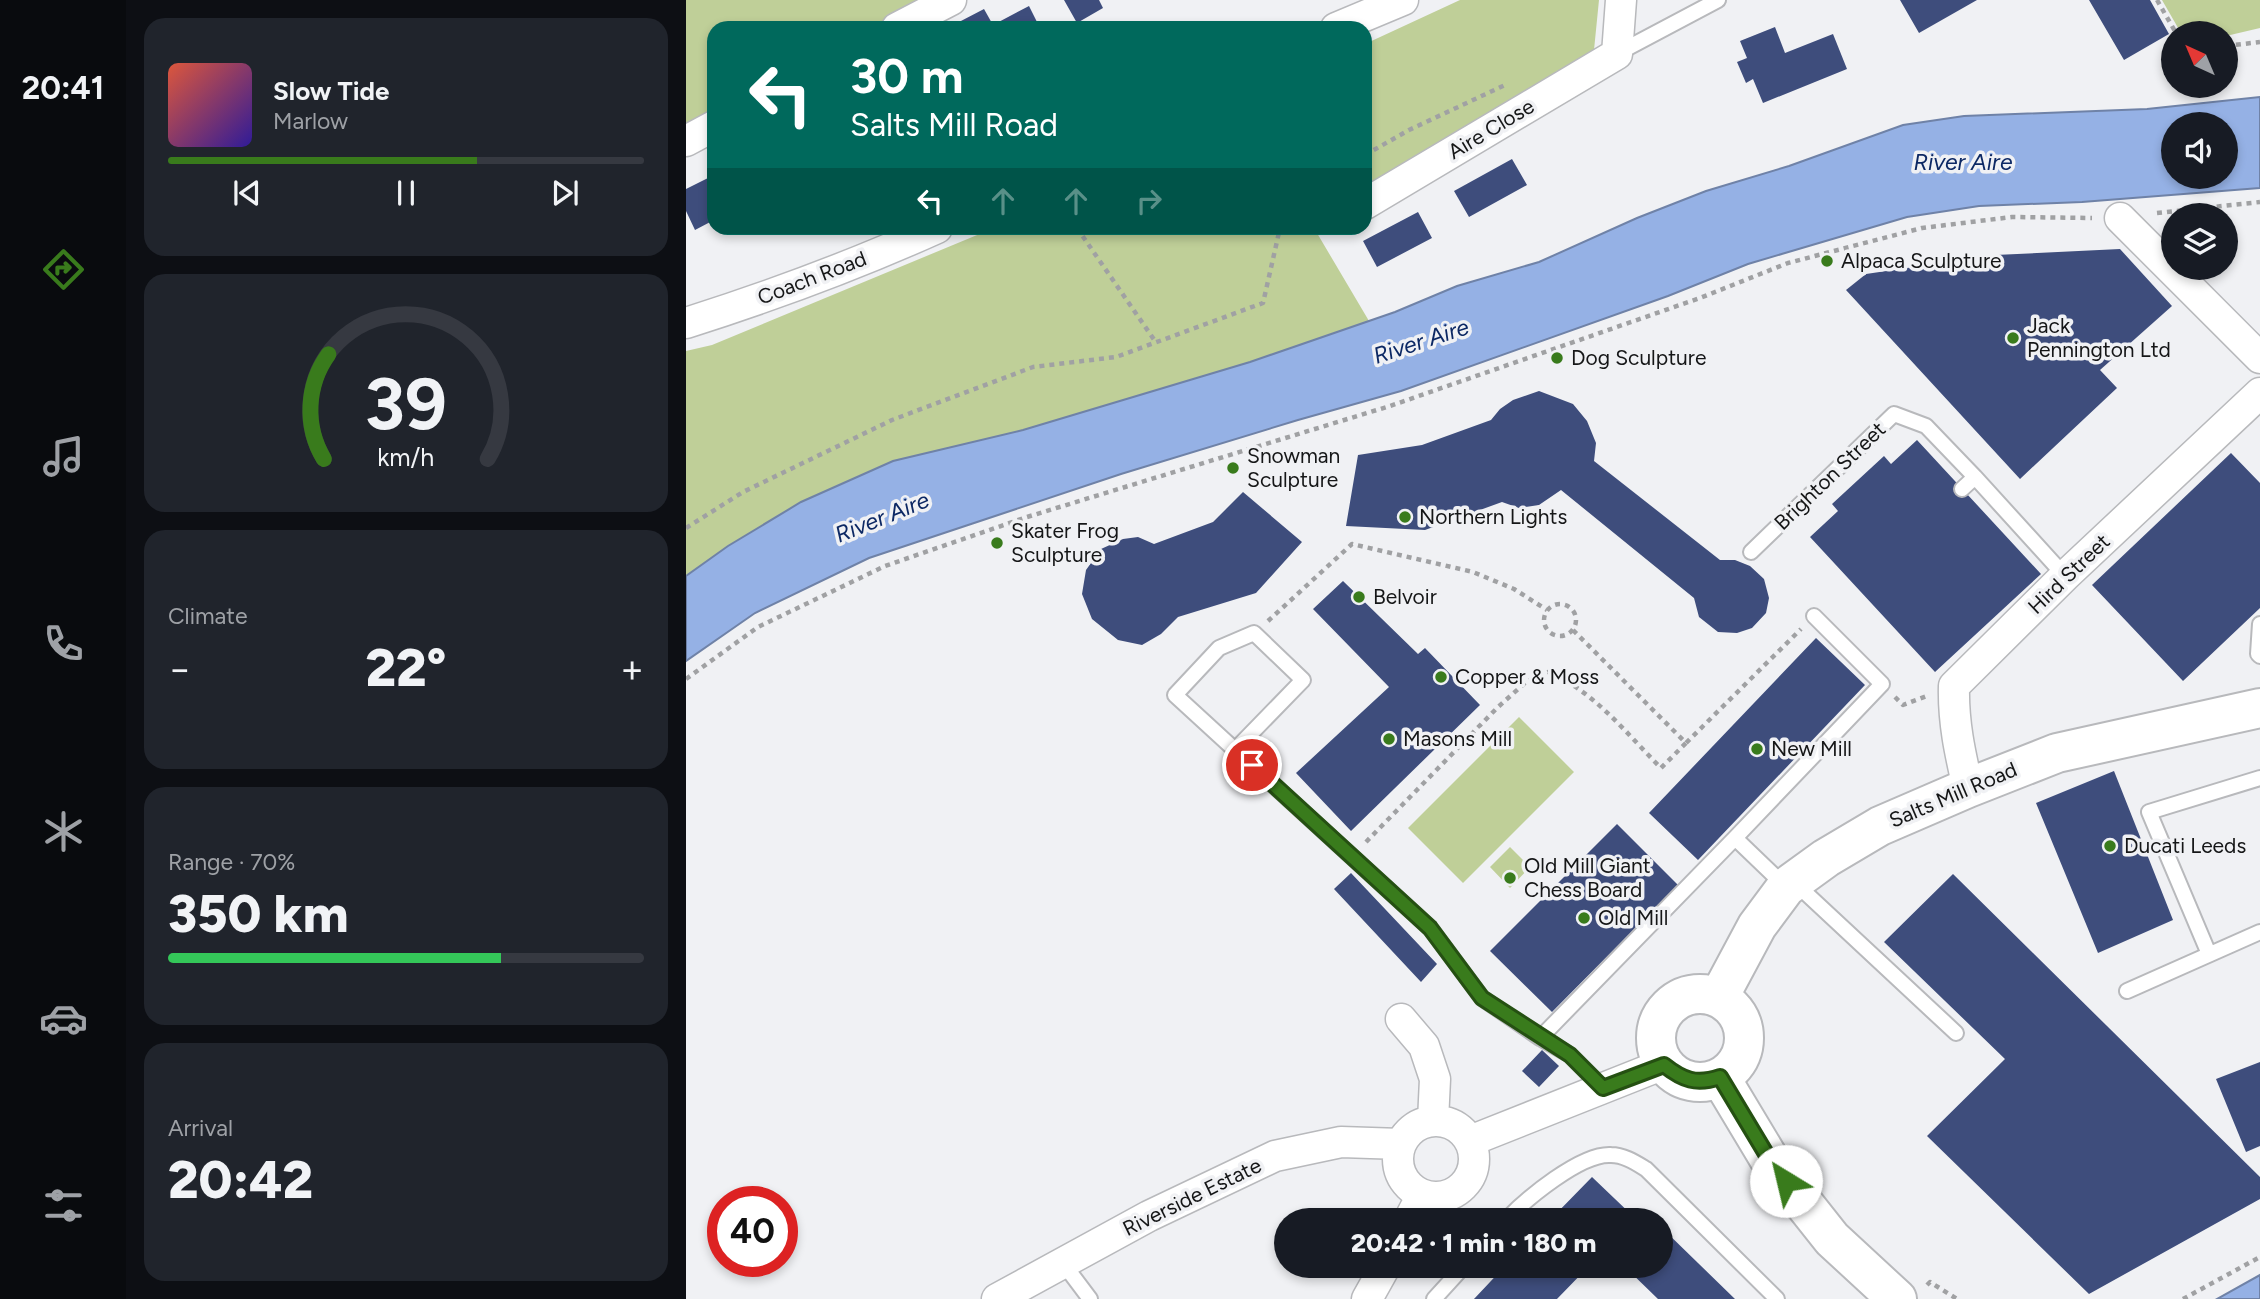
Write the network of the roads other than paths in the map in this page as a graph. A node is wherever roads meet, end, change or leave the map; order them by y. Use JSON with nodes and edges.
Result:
{"nodes":[{"id":1,"x":951,"y":0,"type":"edge"},
{"id":2,"x":1404,"y":0,"type":"edge"},
{"id":3,"x":1621,"y":0,"type":"edge"},
{"id":4,"x":1718,"y":0,"type":"edge"},
{"id":5,"x":910,"y":21,"type":"edge"},
{"id":6,"x":1353,"y":21,"type":"edge"},
{"id":7,"x":1617,"y":54,"type":"junction"},
{"id":8,"x":707,"y":130,"type":"edge"},
{"id":9,"x":686,"y":141,"type":"edge"},
{"id":10,"x":1372,"y":200,"type":"edge"},
{"id":11,"x":2120,"y":218,"type":"road end"},
{"id":12,"x":921,"y":235,"type":"edge"},
{"id":13,"x":686,"y":323,"type":"edge"},
{"id":14,"x":2260,"y":358,"type":"edge"},
{"id":15,"x":2260,"y":393,"type":"edge"},
{"id":16,"x":1975,"y":477,"type":"junction"},
{"id":17,"x":1962,"y":489,"type":"dead end"},
{"id":18,"x":1751,"y":552,"type":"dead end"},
{"id":19,"x":2065,"y":576,"type":"junction"},
{"id":20,"x":1814,"y":616,"type":"road end"},
{"id":21,"x":2260,"y":624,"type":"edge"},
{"id":22,"x":2260,"y":656,"type":"edge"},
{"id":23,"x":2260,"y":708,"type":"edge"},
{"id":24,"x":1235,"y":750,"type":"junction"},
{"id":25,"x":2260,"y":778,"type":"edge"},
{"id":26,"x":1968,"y":788,"type":"junction"},
{"id":27,"x":1735,"y":838,"type":"junction"},
{"id":28,"x":1790,"y":885,"type":"junction"},
{"id":29,"x":2260,"y":932,"type":"edge"},
{"id":30,"x":2209,"y":954,"type":"junction"},
{"id":31,"x":2127,"y":991,"type":"dead end"},
{"id":32,"x":1719,"y":997,"type":"junction"},
{"id":33,"x":1401,"y":1019,"type":"dead end"},
{"id":34,"x":1956,"y":1033,"type":"dead end"},
{"id":35,"x":1540,"y":1038,"type":"junction"},
{"id":36,"x":1664,"y":1065,"type":"junction"},
{"id":37,"x":1720,"y":1077,"type":"junction"},
{"id":38,"x":1603,"y":1088,"type":"junction"},
{"id":39,"x":1433,"y":1121,"type":"junction"},
{"id":40,"x":1470,"y":1141,"type":"junction"},
{"id":41,"x":1401,"y":1144,"type":"junction"},
{"id":42,"x":1415,"y":1207,"type":"edge"},
{"id":43,"x":1518,"y":1208,"type":"edge"},
{"id":44,"x":1063,"y":1263,"type":"junction"},
{"id":45,"x":1379,"y":1278,"type":"edge"},
{"id":46,"x":1453,"y":1278,"type":"edge"},
{"id":47,"x":1896,"y":1295,"type":"edge"},
{"id":48,"x":997,"y":1299,"type":"edge"},
{"id":49,"x":1090,"y":1299,"type":"edge"},
{"id":50,"x":1367,"y":1299,"type":"edge"},
{"id":51,"x":1434,"y":1299,"type":"edge"},
{"id":52,"x":1777,"y":1299,"type":"edge"}],
"edges":[{"from":1,"to":5,"type":"street"},
{"from":2,"to":6,"type":"street"},
{"from":3,"to":7,"type":"street"},
{"from":4,"to":7,"type":"lane"},
{"from":7,"to":10,"type":"street","name":"Aire Close"},
{"from":8,"to":9,"type":"street"},
{"from":11,"to":14,"type":"street"},
{"from":12,"to":13,"type":"street","name":"Coach Road"},
{"from":15,"to":19,"type":"street","name":"Hird Street"},
{"from":16,"to":17,"type":"lane"},
{"from":16,"to":18,"type":"lane","name":"Brighton Street"},
{"from":16,"to":19,"type":"lane","name":"Brighton Street"},
{"from":19,"to":26,"type":"street","name":"Hird Street"},
{"from":20,"to":27,"type":"lane"},
{"from":21,"to":22,"type":"lane"},
{"from":23,"to":26,"type":"street","name":"Salts Mill Road"},
{"from":24,"to":24,"type":"lane"},
{"from":24,"to":35,"type":"lane"},
{"from":25,"to":30,"type":"lane"},
{"from":26,"to":28,"type":"street","name":"Salts Mill Road"},
{"from":27,"to":28,"type":"lane"},
{"from":27,"to":35,"type":"lane"},
{"from":28,"to":32,"type":"street","name":"Salts Mill Road"},
{"from":28,"to":34,"type":"lane"},
{"from":29,"to":30,"type":"lane"},
{"from":30,"to":31,"type":"lane"},
{"from":32,"to":36,"type":"street"},
{"from":32,"to":37,"type":"street"},
{"from":33,"to":39,"type":"street"},
{"from":35,"to":38,"type":"lane"},
{"from":36,"to":37,"type":"street"},
{"from":36,"to":38,"type":"street"},
{"from":37,"to":47,"type":"street"},
{"from":38,"to":40,"type":"street"},
{"from":39,"to":40,"type":"street"},
{"from":39,"to":41,"type":"street"},
{"from":40,"to":42,"type":"street"},
{"from":41,"to":42,"type":"street"},
{"from":41,"to":44,"type":"street","name":"Riverside Estate"},
{"from":43,"to":52,"type":"lane"},
{"from":44,"to":48,"type":"street","name":"Riverside Estate"},
{"from":44,"to":49,"type":"lane"},
{"from":45,"to":50,"type":"street"},
{"from":46,"to":51,"type":"lane"}]}
